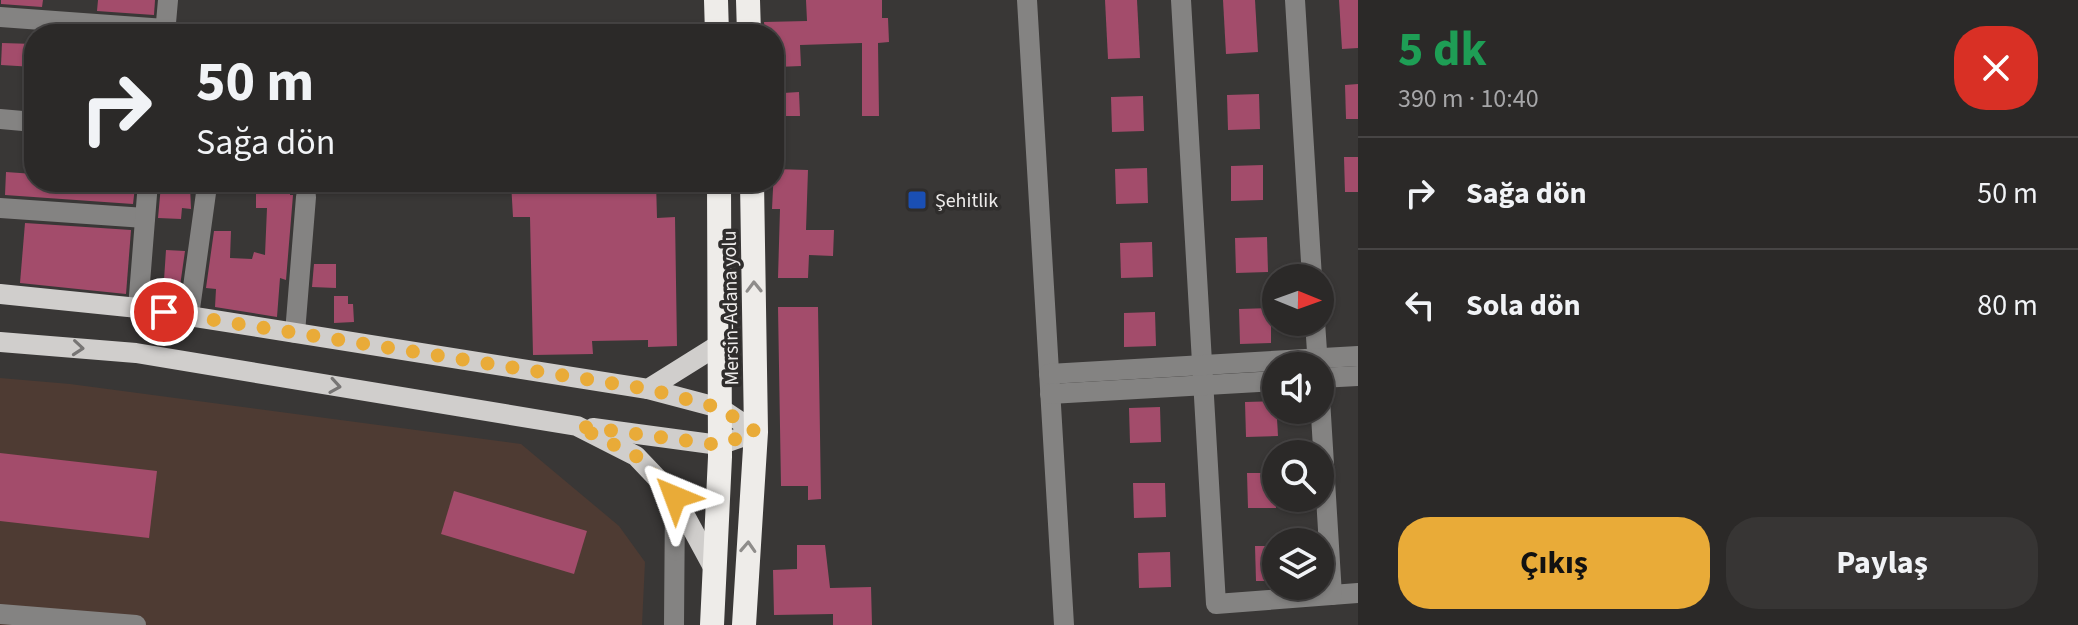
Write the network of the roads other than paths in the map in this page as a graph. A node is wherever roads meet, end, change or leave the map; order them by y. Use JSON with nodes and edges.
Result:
{"nodes":[{"id":1,"x":168,"y":0,"type":"edge"},
{"id":2,"x":716,"y":0,"type":"edge"},
{"id":3,"x":748,"y":0,"type":"edge"},
{"id":4,"x":1027,"y":0,"type":"edge"},
{"id":5,"x":1181,"y":0,"type":"edge"},
{"id":6,"x":1295,"y":0,"type":"edge"},
{"id":7,"x":0,"y":17,"type":"edge"},
{"id":8,"x":82,"y":24,"type":"edge"},
{"id":9,"x":166,"y":24,"type":"edge"},
{"id":10,"x":717,"y":24,"type":"edge"},
{"id":11,"x":749,"y":24,"type":"edge"},
{"id":12,"x":0,"y":119,"type":"edge"},
{"id":13,"x":24,"y":121,"type":"edge"},
{"id":14,"x":147,"y":192,"type":"edge"},
{"id":15,"x":719,"y":192,"type":"edge"},
{"id":16,"x":752,"y":192,"type":"edge"},
{"id":17,"x":206,"y":193,"type":"dead end"},
{"id":18,"x":306,"y":197,"type":"dead end"},
{"id":19,"x":0,"y":208,"type":"edge"},
{"id":20,"x":145,"y":218,"type":"junction"},
{"id":21,"x":1311,"y":264,"type":"edge"},
{"id":22,"x":0,"y":294,"type":"edge"},
{"id":23,"x":138,"y":308,"type":"junction"},
{"id":24,"x":189,"y":316,"type":"junction"},
{"id":25,"x":295,"y":333,"type":"junction"},
{"id":26,"x":0,"y":342,"type":"edge"},
{"id":27,"x":720,"y":344,"type":"junction"},
{"id":28,"x":1358,"y":356,"type":"edge"},
{"id":29,"x":1334,"y":363,"type":"edge"},
{"id":30,"x":1202,"y":364,"type":"junction"},
{"id":31,"x":1262,"y":366,"type":"edge"},
{"id":32,"x":1334,"y":371,"type":"edge"},
{"id":33,"x":1358,"y":376,"type":"edge"},
{"id":34,"x":1262,"y":382,"type":"edge"},
{"id":35,"x":1050,"y":384,"type":"junction"},
{"id":36,"x":1203,"y":385,"type":"junction"},
{"id":37,"x":648,"y":389,"type":"junction"},
{"id":38,"x":720,"y":408,"type":"junction"},
{"id":39,"x":1322,"y":424,"type":"edge"},
{"id":40,"x":577,"y":426,"type":"junction"},
{"id":41,"x":756,"y":432,"type":"junction"},
{"id":42,"x":719,"y":445,"type":"junction"},
{"id":43,"x":675,"y":497,"type":"junction"},
{"id":44,"x":1328,"y":528,"type":"edge"},
{"id":45,"x":714,"y":569,"type":"junction"},
{"id":46,"x":1358,"y":593,"type":"edge"},
{"id":47,"x":1334,"y":595,"type":"edge"},
{"id":48,"x":1268,"y":600,"type":"edge"},
{"id":49,"x":0,"y":614,"type":"edge"},
{"id":50,"x":129,"y":625,"type":"edge"},
{"id":51,"x":136,"y":625,"type":"edge"},
{"id":52,"x":674,"y":625,"type":"edge"},
{"id":53,"x":712,"y":625,"type":"edge"},
{"id":54,"x":744,"y":625,"type":"edge"},
{"id":55,"x":1064,"y":625,"type":"edge"}],
"edges":[{"from":1,"to":9,"type":"street"},
{"from":2,"to":10,"type":"highway"},
{"from":3,"to":11,"type":"highway"},
{"from":4,"to":35,"type":"street"},
{"from":5,"to":30,"type":"street"},
{"from":6,"to":21,"type":"street"},
{"from":7,"to":8,"type":"street"},
{"from":12,"to":13,"type":"street"},
{"from":14,"to":20,"type":"street"},
{"from":15,"to":27,"type":"highway","name":"Mersin-Adana yolu"},
{"from":41,"to":16,"type":"highway","name":"Mersin-Adana yolu","one_way":true},
{"from":17,"to":24,"type":"street"},
{"from":18,"to":25,"type":"street"},
{"from":19,"to":20,"type":"street"},
{"from":20,"to":23,"type":"street"},
{"from":22,"to":23,"type":"main road"},
{"from":23,"to":24,"type":"main road"},
{"from":24,"to":25,"type":"main road"},
{"from":25,"to":37,"type":"main road"},
{"from":26,"to":40,"type":"main road","one_way":true},
{"from":27,"to":37,"type":"main road"},
{"from":27,"to":38,"type":"highway","name":"Mersin-Adana yolu"},
{"from":28,"to":29,"type":"street"},
{"from":30,"to":31,"type":"street"},
{"from":30,"to":35,"type":"street"},
{"from":30,"to":36,"type":"street"},
{"from":32,"to":33,"type":"street"},
{"from":34,"to":36,"type":"street"},
{"from":35,"to":36,"type":"street"},
{"from":35,"to":55,"type":"street"},
{"from":36,"to":48,"type":"street"},
{"from":37,"to":38,"type":"main road"},
{"from":38,"to":41,"type":"main road"},
{"from":38,"to":42,"type":"highway","name":"Mersin-Adana yolu"},
{"from":39,"to":44,"type":"street"},
{"from":40,"to":42,"type":"main road"},
{"from":40,"to":43,"type":"main road"},
{"from":41,"to":42,"type":"main road"},
{"from":54,"to":41,"type":"highway","name":"Mersin-Adana yolu","one_way":true},
{"from":42,"to":45,"type":"highway","name":"Mersin-Adana yolu"},
{"from":43,"to":45,"type":"main road"},
{"from":43,"to":52,"type":"street"},
{"from":45,"to":53,"type":"highway","name":"Mersin-Adana yolu"},
{"from":46,"to":47,"type":"street"},
{"from":49,"to":50,"type":"street"},
{"from":50,"to":51,"type":"street"}]}
